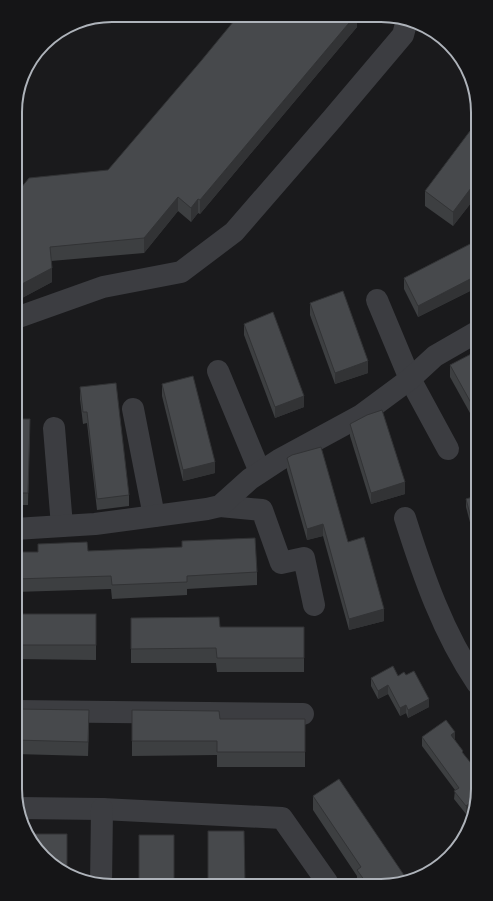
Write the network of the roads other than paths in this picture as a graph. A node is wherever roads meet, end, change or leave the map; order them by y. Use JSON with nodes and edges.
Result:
{"nodes":[{"id":1,"x":405,"y":26,"type":"edge"},
{"id":2,"x":377,"y":300,"type":"dead end"},
{"id":3,"x":22,"y":316,"type":"edge"},
{"id":4,"x":471,"y":335,"type":"edge"},
{"id":5,"x":218,"y":371,"type":"dead end"},
{"id":6,"x":410,"y":379,"type":"junction"},
{"id":7,"x":133,"y":409,"type":"dead end"},
{"id":8,"x":54,"y":428,"type":"dead end"},
{"id":9,"x":448,"y":449,"type":"dead end"},
{"id":10,"x":260,"y":472,"type":"junction"},
{"id":11,"x":220,"y":506,"type":"junction"},
{"id":12,"x":154,"y":516,"type":"junction"},
{"id":13,"x":405,"y":518,"type":"dead end"},
{"id":14,"x":62,"y":526,"type":"junction"},
{"id":15,"x":22,"y":529,"type":"edge"},
{"id":16,"x":314,"y":605,"type":"dead end"},
{"id":17,"x":471,"y":673,"type":"edge"},
{"id":18,"x":22,"y":711,"type":"edge"},
{"id":19,"x":303,"y":714,"type":"dead end"},
{"id":20,"x":24,"y":808,"type":"edge"},
{"id":21,"x":102,"y":809,"type":"junction"},
{"id":22,"x":101,"y":878,"type":"edge"},
{"id":23,"x":324,"y":879,"type":"edge"}],
"edges":[{"from":1,"to":3,"type":"street"},
{"from":2,"to":6,"type":"street"},
{"from":4,"to":6,"type":"street"},
{"from":5,"to":10,"type":"street"},
{"from":6,"to":9,"type":"street"},
{"from":6,"to":10,"type":"street"},
{"from":7,"to":12,"type":"street"},
{"from":8,"to":14,"type":"street"},
{"from":10,"to":11,"type":"street"},
{"from":11,"to":12,"type":"street"},
{"from":11,"to":16,"type":"street"},
{"from":12,"to":14,"type":"street"},
{"from":13,"to":17,"type":"street"},
{"from":14,"to":15,"type":"street"},
{"from":18,"to":19,"type":"street"},
{"from":20,"to":21,"type":"street"},
{"from":21,"to":22,"type":"street"},
{"from":21,"to":23,"type":"street"}]}
